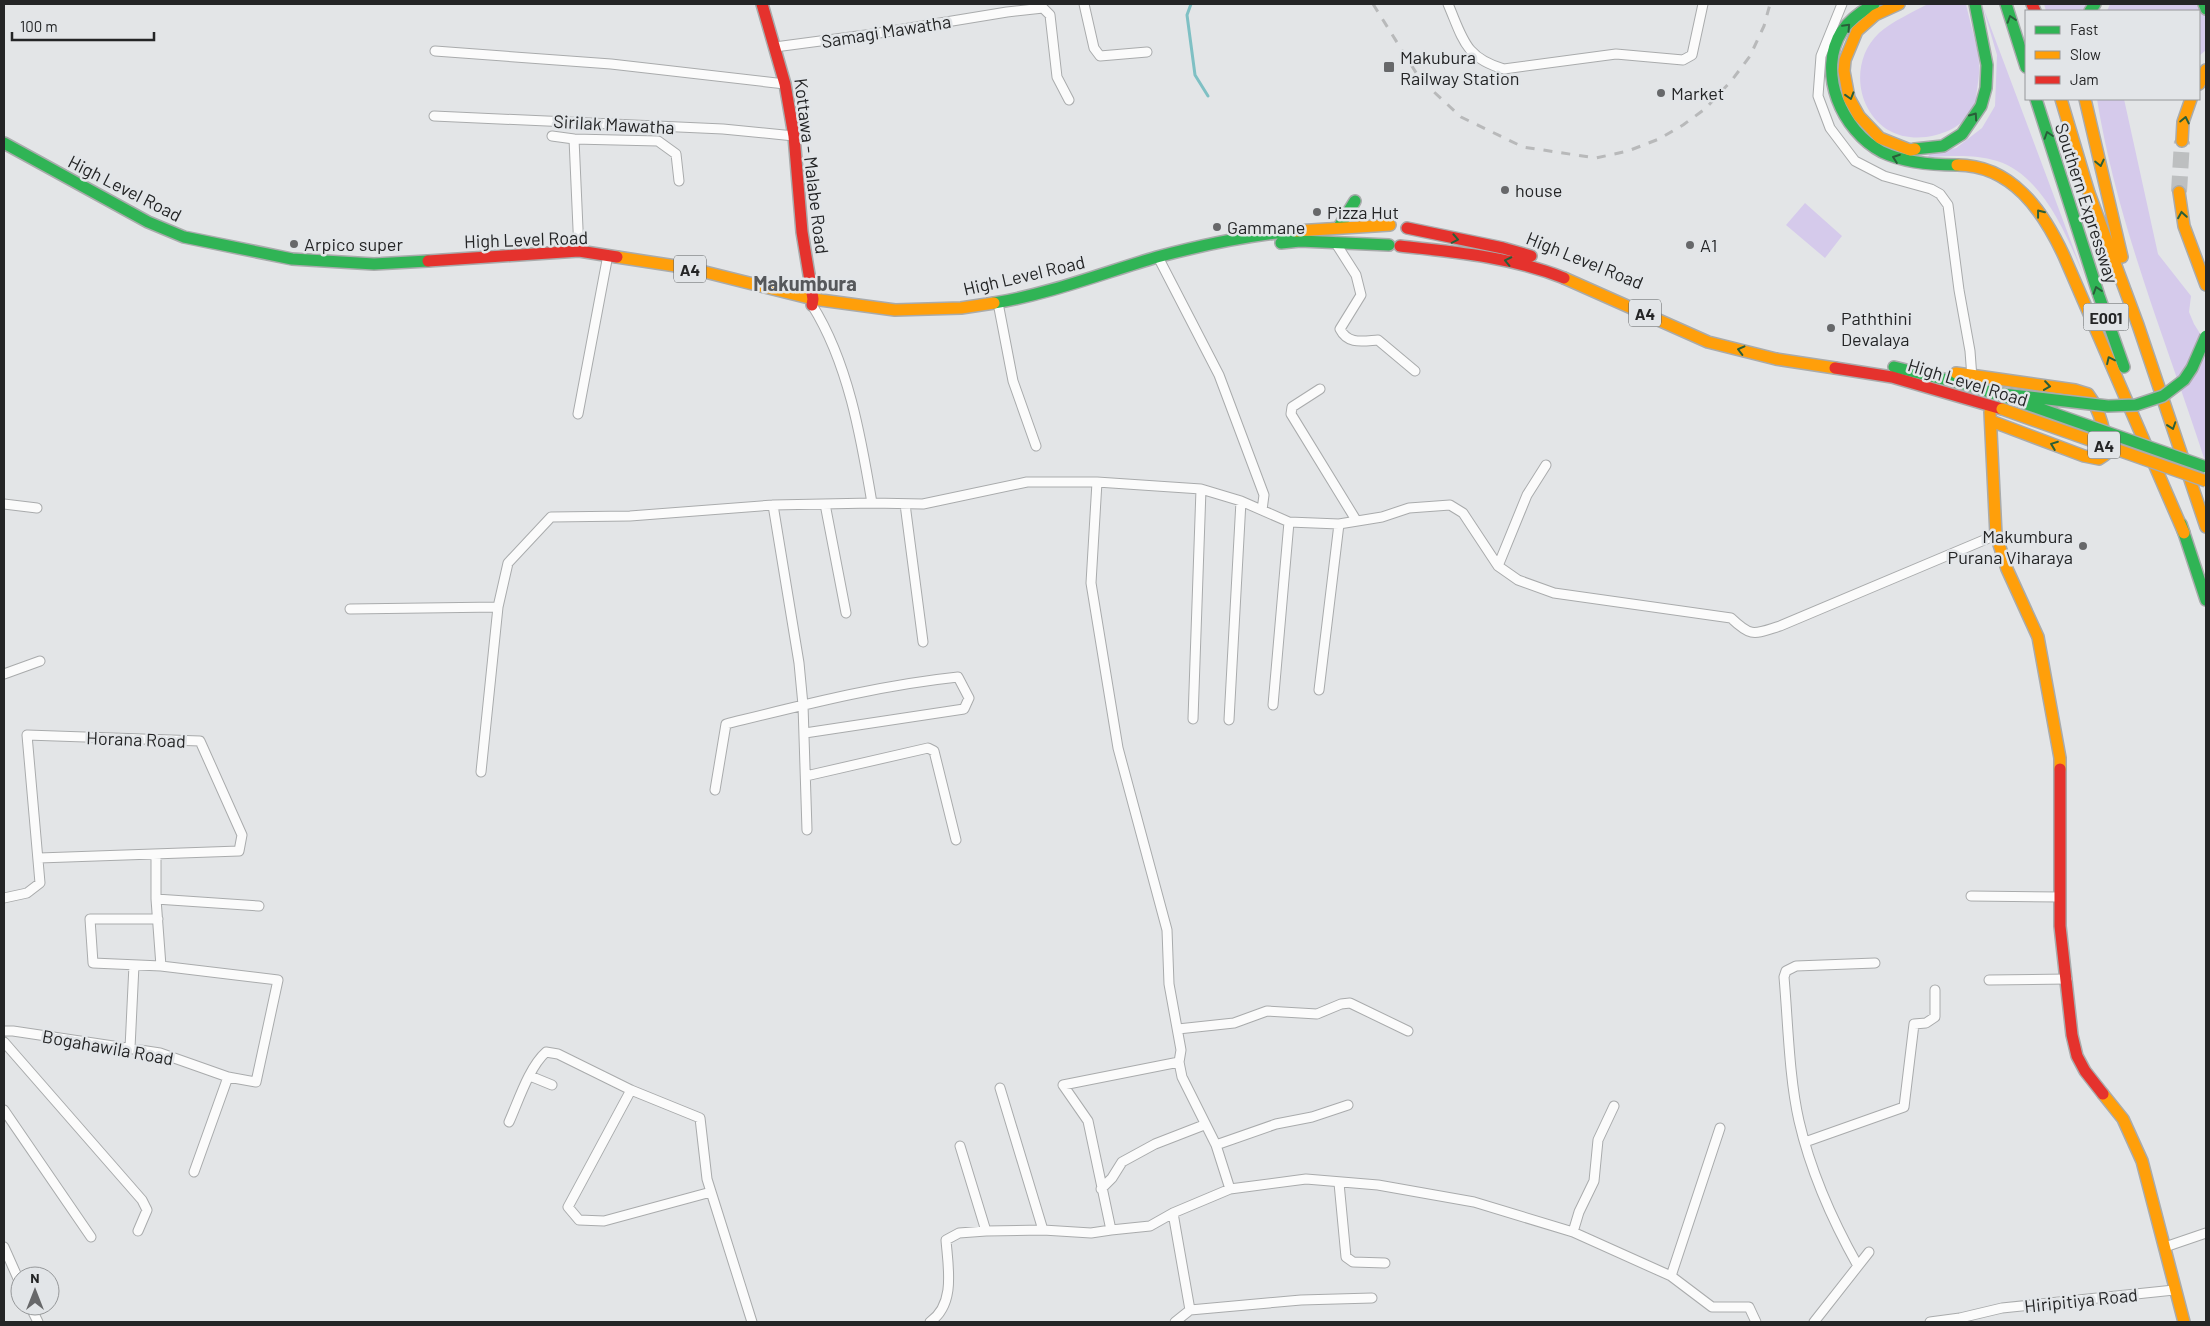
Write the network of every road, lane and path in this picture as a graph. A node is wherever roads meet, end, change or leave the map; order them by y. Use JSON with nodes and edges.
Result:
{"nodes":[{"id":1,"x":762,"y":4,"type":"edge"},
{"id":2,"x":1084,"y":4,"type":"edge"},
{"id":3,"x":1448,"y":4,"type":"edge"},
{"id":4,"x":1703,"y":4,"type":"edge"},
{"id":5,"x":1842,"y":4,"type":"edge"},
{"id":6,"x":1874,"y":4,"type":"edge"},
{"id":7,"x":1900,"y":4,"type":"edge"},
{"id":8,"x":1975,"y":4,"type":"edge"},
{"id":9,"x":2006,"y":4,"type":"edge"},
{"id":10,"x":2204,"y":4,"type":"edge"},
{"id":11,"x":1007,"y":8,"type":"edge"},
{"id":12,"x":2206,"y":9,"type":"edge"},
{"id":13,"x":775,"y":47,"type":"junction"},
{"id":14,"x":435,"y":51,"type":"dead end"},
{"id":15,"x":1147,"y":52,"type":"dead end"},
{"id":16,"x":2025,"y":64,"type":"edge"},
{"id":17,"x":2206,"y":70,"type":"edge"},
{"id":18,"x":2200,"y":82,"type":"edge"},
{"id":19,"x":786,"y":84,"type":"junction"},
{"id":20,"x":1070,"y":100,"type":"dead end"},
{"id":21,"x":2036,"y":100,"type":"edge"},
{"id":22,"x":2061,"y":100,"type":"edge"},
{"id":23,"x":2085,"y":100,"type":"edge"},
{"id":24,"x":2191,"y":100,"type":"edge"},
{"id":25,"x":434,"y":116,"type":"dead end"},
{"id":26,"x":552,"y":136,"type":"dead end"},
{"id":27,"x":794,"y":136,"type":"junction"},
{"id":28,"x":574,"y":139,"type":"junction"},
{"id":29,"x":2182,"y":141,"type":"tunnel mouth"},
{"id":30,"x":4,"y":143,"type":"edge"},
{"id":31,"x":4,"y":150,"type":"edge"},
{"id":32,"x":679,"y":181,"type":"dead end"},
{"id":33,"x":2179,"y":192,"type":"tunnel mouth"},
{"id":34,"x":1354,"y":201,"type":"dead end"},
{"id":35,"x":1390,"y":225,"type":"junction"},
{"id":36,"x":1339,"y":227,"type":"junction"},
{"id":37,"x":1407,"y":228,"type":"junction"},
{"id":38,"x":2189,"y":236,"type":"junction"},
{"id":39,"x":1335,"y":242,"type":"junction"},
{"id":40,"x":1395,"y":245,"type":"junction"},
{"id":41,"x":579,"y":251,"type":"junction"},
{"id":42,"x":2206,"y":258,"type":"edge"},
{"id":43,"x":607,"y":260,"type":"junction"},
{"id":44,"x":1159,"y":261,"type":"junction"},
{"id":45,"x":374,"y":268,"type":"junction"},
{"id":46,"x":2206,"y":285,"type":"edge"},
{"id":47,"x":812,"y":302,"type":"junction"},
{"id":48,"x":999,"y":308,"type":"junction"},
{"id":49,"x":2138,"y":324,"type":"junction"},
{"id":50,"x":2206,"y":336,"type":"edge"},
{"id":51,"x":1415,"y":371,"type":"dead end"},
{"id":52,"x":1972,"y":380,"type":"junction"},
{"id":53,"x":1320,"y":389,"type":"dead end"},
{"id":54,"x":1994,"y":393,"type":"junction"},
{"id":55,"x":1990,"y":405,"type":"junction"},
{"id":56,"x":578,"y":414,"type":"dead end"},
{"id":57,"x":1991,"y":421,"type":"junction"},
{"id":58,"x":1036,"y":446,"type":"dead end"},
{"id":59,"x":1546,"y":465,"type":"dead end"},
{"id":60,"x":2206,"y":466,"type":"edge"},
{"id":61,"x":2206,"y":481,"type":"edge"},
{"id":62,"x":1097,"y":482,"type":"junction"},
{"id":63,"x":1201,"y":489,"type":"junction"},
{"id":64,"x":1241,"y":502,"type":"junction"},
{"id":65,"x":872,"y":503,"type":"junction"},
{"id":66,"x":4,"y":504,"type":"edge"},
{"id":67,"x":825,"y":504,"type":"junction"},
{"id":68,"x":905,"y":504,"type":"junction"},
{"id":69,"x":773,"y":505,"type":"junction"},
{"id":70,"x":37,"y":508,"type":"dead end"},
{"id":71,"x":1262,"y":510,"type":"junction"},
{"id":72,"x":1356,"y":520,"type":"junction"},
{"id":73,"x":1289,"y":522,"type":"junction"},
{"id":74,"x":1339,"y":524,"type":"junction"},
{"id":75,"x":2206,"y":526,"type":"edge"},
{"id":76,"x":2184,"y":533,"type":"junction"},
{"id":77,"x":1996,"y":535,"type":"junction"},
{"id":78,"x":1498,"y":566,"type":"junction"},
{"id":79,"x":2206,"y":600,"type":"edge"},
{"id":80,"x":498,"y":607,"type":"junction"},
{"id":81,"x":350,"y":609,"type":"dead end"},
{"id":82,"x":846,"y":613,"type":"dead end"},
{"id":83,"x":923,"y":642,"type":"dead end"},
{"id":84,"x":40,"y":661,"type":"dead end"},
{"id":85,"x":4,"y":674,"type":"edge"},
{"id":86,"x":1319,"y":690,"type":"dead end"},
{"id":87,"x":803,"y":705,"type":"junction"},
{"id":88,"x":1273,"y":705,"type":"dead end"},
{"id":89,"x":1193,"y":719,"type":"dead end"},
{"id":90,"x":1229,"y":720,"type":"dead end"},
{"id":91,"x":804,"y":733,"type":"junction"},
{"id":92,"x":480,"y":772,"type":"dead end"},
{"id":93,"x":806,"y":776,"type":"junction"},
{"id":94,"x":715,"y":790,"type":"dead end"},
{"id":95,"x":807,"y":830,"type":"dead end"},
{"id":96,"x":956,"y":840,"type":"dead end"},
{"id":97,"x":156,"y":854,"type":"junction"},
{"id":98,"x":39,"y":858,"type":"junction"},
{"id":99,"x":1971,"y":896,"type":"dead end"},
{"id":100,"x":2060,"y":897,"type":"junction"},
{"id":101,"x":4,"y":898,"type":"edge"},
{"id":102,"x":156,"y":899,"type":"junction"},
{"id":103,"x":259,"y":906,"type":"dead end"},
{"id":104,"x":158,"y":919,"type":"junction"},
{"id":105,"x":1875,"y":964,"type":"dead end"},
{"id":106,"x":134,"y":965,"type":"junction"},
{"id":107,"x":161,"y":966,"type":"junction"},
{"id":108,"x":2067,"y":979,"type":"junction"},
{"id":109,"x":1989,"y":980,"type":"dead end"},
{"id":110,"x":1935,"y":990,"type":"dead end"},
{"id":111,"x":1178,"y":1029,"type":"junction"},
{"id":112,"x":4,"y":1031,"type":"edge"},
{"id":113,"x":1408,"y":1031,"type":"dead end"},
{"id":114,"x":4,"y":1042,"type":"edge"},
{"id":115,"x":130,"y":1048,"type":"junction"},
{"id":116,"x":1179,"y":1062,"type":"junction"},
{"id":117,"x":530,"y":1076,"type":"junction"},
{"id":118,"x":228,"y":1077,"type":"junction"},
{"id":119,"x":552,"y":1085,"type":"dead end"},
{"id":120,"x":1000,"y":1088,"type":"dead end"},
{"id":121,"x":630,"y":1090,"type":"junction"},
{"id":122,"x":1348,"y":1105,"type":"dead end"},
{"id":123,"x":1614,"y":1106,"type":"dead end"},
{"id":124,"x":4,"y":1110,"type":"edge"},
{"id":125,"x":509,"y":1122,"type":"dead end"},
{"id":126,"x":1204,"y":1125,"type":"junction"},
{"id":127,"x":1720,"y":1128,"type":"dead end"},
{"id":128,"x":1805,"y":1142,"type":"junction"},
{"id":129,"x":1216,"y":1145,"type":"junction"},
{"id":130,"x":960,"y":1146,"type":"dead end"},
{"id":131,"x":194,"y":1172,"type":"dead end"},
{"id":132,"x":1339,"y":1182,"type":"junction"},
{"id":133,"x":1101,"y":1189,"type":"junction"},
{"id":134,"x":1230,"y":1190,"type":"junction"},
{"id":135,"x":711,"y":1192,"type":"junction"},
{"id":136,"x":1173,"y":1213,"type":"junction"},
{"id":137,"x":1043,"y":1230,"type":"junction"},
{"id":138,"x":1111,"y":1230,"type":"junction"},
{"id":139,"x":138,"y":1231,"type":"dead end"},
{"id":140,"x":986,"y":1231,"type":"junction"},
{"id":141,"x":1573,"y":1232,"type":"junction"},
{"id":142,"x":2206,"y":1232,"type":"edge"},
{"id":143,"x":91,"y":1236,"type":"dead end"},
{"id":144,"x":4,"y":1247,"type":"edge"},
{"id":145,"x":2165,"y":1247,"type":"junction"},
{"id":146,"x":1869,"y":1252,"type":"dead end"},
{"id":147,"x":1385,"y":1263,"type":"dead end"},
{"id":148,"x":12,"y":1266,"type":"edge"},
{"id":149,"x":1858,"y":1266,"type":"junction"},
{"id":150,"x":1671,"y":1276,"type":"junction"},
{"id":151,"x":2174,"y":1290,"type":"junction"},
{"id":152,"x":1372,"y":1298,"type":"dead end"},
{"id":153,"x":1190,"y":1310,"type":"junction"},
{"id":154,"x":1960,"y":1320,"type":"edge"},
{"id":155,"x":752,"y":1322,"type":"edge"},
{"id":156,"x":930,"y":1322,"type":"edge"},
{"id":157,"x":1175,"y":1322,"type":"edge"},
{"id":158,"x":1756,"y":1322,"type":"edge"},
{"id":159,"x":1814,"y":1322,"type":"edge"},
{"id":160,"x":1930,"y":1322,"type":"edge"},
{"id":161,"x":2184,"y":1322,"type":"edge"}],
"edges":[{"from":1,"to":13,"type":"main road","name":"Kottawa - Malabe Road"},
{"from":2,"to":15,"type":"street"},
{"from":3,"to":4,"type":"street"},
{"from":5,"to":52,"type":"street"},
{"from":76,"to":6,"type":"main road","one_way":true},
{"from":7,"to":8,"type":"main road","one_way":true},
{"from":16,"to":9,"type":"main road","one_way":true},
{"from":10,"to":12,"type":"main road"},
{"from":11,"to":13,"type":"street","name":"Samagi Mawatha"},
{"from":11,"to":20,"type":"street","name":"Samagi Mawatha"},
{"from":13,"to":19,"type":"main road","name":"Kottawa - Malabe Road"},
{"from":14,"to":19,"type":"street"},
{"from":17,"to":18,"type":"main road"},
{"from":19,"to":27,"type":"main road","name":"Kottawa - Malabe Road"},
{"from":76,"to":21,"type":"main road","name":"Southern Expressway","number":"E001","one_way":true},
{"from":22,"to":49,"type":"main road","name":"Southern Expressway","number":"E001"},
{"from":23,"to":49,"type":"main road","one_way":true},
{"from":29,"to":24,"type":"main road","one_way":true},
{"from":25,"to":27,"type":"street","name":"Sirilak Mawatha"},
{"from":26,"to":28,"type":"street"},
{"from":27,"to":47,"type":"main road","name":"Kottawa - Malabe Road"},
{"from":28,"to":32,"type":"street"},
{"from":28,"to":41,"type":"street"},
{"from":30,"to":45,"type":"main road","name":"High Level Road","number":"A4"},
{"from":31,"to":45,"type":"main road","name":"High Level Road","number":"A4"},
{"from":38,"to":33,"type":"main road","one_way":true},
{"from":34,"to":36,"type":"main road"},
{"from":35,"to":36,"type":"main road","name":"High Level Road","number":"A4"},
{"from":35,"to":37,"type":"main road"},
{"from":35,"to":40,"type":"main road"},
{"from":36,"to":44,"type":"main road","name":"High Level Road","number":"A4"},
{"from":37,"to":40,"type":"main road"},
{"from":37,"to":52,"type":"main road","name":"High Level Road","number":"A4","one_way":true},
{"from":38,"to":42,"type":"main road"},
{"from":38,"to":46,"type":"main road"},
{"from":39,"to":40,"type":"main road","name":"High Level Road","number":"A4"},
{"from":39,"to":44,"type":"main road","name":"High Level Road","number":"A4"},
{"from":39,"to":51,"type":"street"},
{"from":55,"to":40,"type":"main road","name":"High Level Road","number":"A4","one_way":true},
{"from":41,"to":45,"type":"main road","name":"High Level Road","number":"A4"},
{"from":41,"to":47,"type":"main road","name":"High Level Road","number":"A4"},
{"from":43,"to":45,"type":"main road","name":"High Level Road","number":"A4"},
{"from":43,"to":47,"type":"main road","name":"High Level Road","number":"A4"},
{"from":43,"to":56,"type":"street"},
{"from":44,"to":47,"type":"main road","name":"High Level Road","number":"A4"},
{"from":44,"to":48,"type":"main road","name":"High Level Road","number":"A4"},
{"from":44,"to":71,"type":"street"},
{"from":47,"to":48,"type":"main road","name":"High Level Road","number":"A4"},
{"from":47,"to":65,"type":"street"},
{"from":48,"to":58,"type":"street"},
{"from":49,"to":75,"type":"main road","name":"Southern Expressway","number":"E001","one_way":true},
{"from":50,"to":54,"type":"main road","bridge":true},
{"from":52,"to":54,"type":"main road","name":"High Level Road","number":"A4"},
{"from":52,"to":57,"type":"main road","one_way":true},
{"from":53,"to":72,"type":"street"},
{"from":54,"to":60,"type":"main road","name":"High Level Road","number":"A4","bridge":true},
{"from":55,"to":57,"type":"main road"},
{"from":55,"to":61,"type":"main road","name":"High Level Road","number":"A4","bridge":true},
{"from":57,"to":77,"type":"main road"},
{"from":59,"to":78,"type":"street"},
{"from":62,"to":63,"type":"street"},
{"from":62,"to":68,"type":"street"},
{"from":62,"to":111,"type":"street"},
{"from":63,"to":64,"type":"street"},
{"from":63,"to":89,"type":"street"},
{"from":64,"to":71,"type":"street"},
{"from":64,"to":90,"type":"street"},
{"from":65,"to":67,"type":"street"},
{"from":65,"to":68,"type":"street"},
{"from":66,"to":70,"type":"street"},
{"from":67,"to":69,"type":"street"},
{"from":67,"to":82,"type":"street"},
{"from":68,"to":83,"type":"street"},
{"from":69,"to":80,"type":"street"},
{"from":69,"to":87,"type":"street"},
{"from":71,"to":73,"type":"street"},
{"from":72,"to":74,"type":"street"},
{"from":72,"to":78,"type":"street"},
{"from":73,"to":74,"type":"street"},
{"from":73,"to":88,"type":"street"},
{"from":74,"to":86,"type":"street"},
{"from":76,"to":79,"type":"main road","name":"Southern Expressway","number":"E001"},
{"from":77,"to":78,"type":"street"},
{"from":77,"to":100,"type":"main road"},
{"from":80,"to":81,"type":"street"},
{"from":80,"to":92,"type":"street"},
{"from":84,"to":85,"type":"street"},
{"from":87,"to":91,"type":"street"},
{"from":87,"to":91,"type":"street"},
{"from":87,"to":94,"type":"street"},
{"from":91,"to":93,"type":"street"},
{"from":93,"to":95,"type":"street"},
{"from":93,"to":96,"type":"street"},
{"from":97,"to":98,"type":"street","name":"Horana Road"},
{"from":97,"to":98,"type":"street","name":"Horana Road"},
{"from":97,"to":102,"type":"street"},
{"from":98,"to":101,"type":"street","name":"Horana Road"},
{"from":99,"to":100,"type":"street"},
{"from":100,"to":108,"type":"main road"},
{"from":102,"to":103,"type":"street"},
{"from":102,"to":104,"type":"street"},
{"from":104,"to":106,"type":"street"},
{"from":104,"to":107,"type":"street"},
{"from":105,"to":128,"type":"street"},
{"from":106,"to":107,"type":"street"},
{"from":106,"to":115,"type":"street"},
{"from":107,"to":118,"type":"street","name":"Bogahawila Road"},
{"from":108,"to":109,"type":"street"},
{"from":108,"to":145,"type":"main road"},
{"from":110,"to":128,"type":"street"},
{"from":111,"to":113,"type":"street"},
{"from":111,"to":116,"type":"street"},
{"from":112,"to":115,"type":"street","name":"Bogahawila Road"},
{"from":114,"to":139,"type":"street"},
{"from":115,"to":118,"type":"street","name":"Bogahawila Road"},
{"from":116,"to":126,"type":"street"},
{"from":116,"to":133,"type":"street"},
{"from":117,"to":119,"type":"street"},
{"from":117,"to":121,"type":"street"},
{"from":117,"to":125,"type":"street"},
{"from":118,"to":131,"type":"street"},
{"from":120,"to":137,"type":"street"},
{"from":121,"to":135,"type":"street"},
{"from":121,"to":135,"type":"street"},
{"from":122,"to":129,"type":"street"},
{"from":123,"to":141,"type":"street"},
{"from":124,"to":143,"type":"street"},
{"from":126,"to":129,"type":"street"},
{"from":126,"to":133,"type":"street"},
{"from":127,"to":150,"type":"street"},
{"from":128,"to":149,"type":"street"},
{"from":129,"to":134,"type":"street"},
{"from":130,"to":140,"type":"street"},
{"from":132,"to":134,"type":"street"},
{"from":132,"to":141,"type":"street"},
{"from":132,"to":147,"type":"street"},
{"from":133,"to":138,"type":"street"},
{"from":134,"to":136,"type":"street"},
{"from":135,"to":155,"type":"street"},
{"from":136,"to":138,"type":"street"},
{"from":136,"to":153,"type":"street"},
{"from":137,"to":138,"type":"street"},
{"from":137,"to":140,"type":"street"},
{"from":140,"to":156,"type":"street"},
{"from":141,"to":150,"type":"street"},
{"from":142,"to":145,"type":"street"},
{"from":144,"to":148,"type":"street"},
{"from":145,"to":151,"type":"main road"},
{"from":146,"to":149,"type":"street"},
{"from":149,"to":159,"type":"street"},
{"from":150,"to":158,"type":"street"},
{"from":151,"to":154,"type":"street","name":"Hiripitiya Road"},
{"from":151,"to":161,"type":"main road"},
{"from":152,"to":153,"type":"street"},
{"from":153,"to":157,"type":"street"},
{"from":154,"to":160,"type":"street","name":"Hiripitiya Road"}]}
